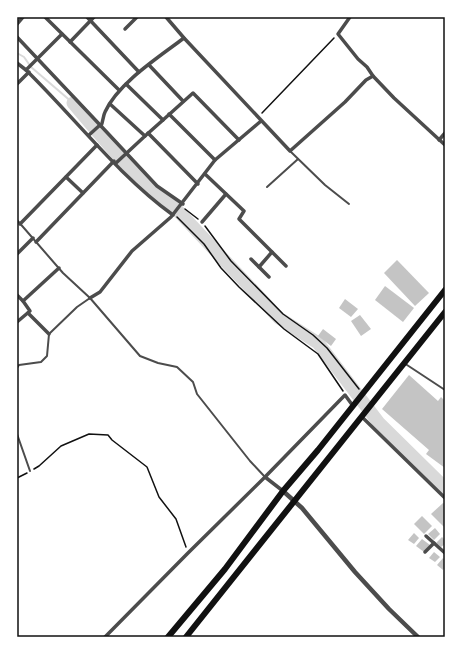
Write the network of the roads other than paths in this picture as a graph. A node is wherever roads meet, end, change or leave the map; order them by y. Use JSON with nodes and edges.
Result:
{"nodes":[{"id":1,"x":23,"y":17,"type":"edge"},
{"id":2,"x":45,"y":17,"type":"edge"},
{"id":3,"x":87,"y":17,"type":"edge"},
{"id":4,"x":94,"y":17,"type":"edge"},
{"id":5,"x":137,"y":17,"type":"edge"},
{"id":6,"x":166,"y":17,"type":"edge"},
{"id":7,"x":350,"y":17,"type":"edge"},
{"id":8,"x":90,"y":20,"type":"junction"},
{"id":9,"x":17,"y":24,"type":"edge"},
{"id":10,"x":125,"y":29,"type":"dead end"},
{"id":11,"x":62,"y":34,"type":"junction"},
{"id":12,"x":17,"y":37,"type":"edge"},
{"id":13,"x":184,"y":38,"type":"junction"},
{"id":14,"x":70,"y":42,"type":"junction"},
{"id":15,"x":38,"y":59,"type":"junction"},
{"id":16,"x":17,"y":63,"type":"edge"},
{"id":17,"x":149,"y":64,"type":"junction"},
{"id":18,"x":27,"y":70,"type":"junction"},
{"id":19,"x":139,"y":72,"type":"junction"},
{"id":20,"x":373,"y":76,"type":"junction"},
{"id":21,"x":17,"y":84,"type":"edge"},
{"id":22,"x":126,"y":84,"type":"junction"},
{"id":23,"x":119,"y":90,"type":"junction"},
{"id":24,"x":184,"y":101,"type":"junction"},
{"id":25,"x":110,"y":104,"type":"junction"},
{"id":26,"x":169,"y":114,"type":"junction"},
{"id":27,"x":163,"y":120,"type":"junction"},
{"id":28,"x":261,"y":121,"type":"junction"},
{"id":29,"x":100,"y":126,"type":"junction"},
{"id":30,"x":445,"y":133,"type":"edge"},
{"id":31,"x":90,"y":135,"type":"junction"},
{"id":32,"x":146,"y":135,"type":"junction"},
{"id":33,"x":239,"y":140,"type":"junction"},
{"id":34,"x":439,"y":140,"type":"junction"},
{"id":35,"x":97,"y":145,"type":"junction"},
{"id":36,"x":445,"y":145,"type":"edge"},
{"id":37,"x":290,"y":151,"type":"junction"},
{"id":38,"x":125,"y":154,"type":"junction"},
{"id":39,"x":298,"y":159,"type":"junction"},
{"id":40,"x":215,"y":160,"type":"junction"},
{"id":41,"x":116,"y":162,"type":"junction"},
{"id":42,"x":205,"y":174,"type":"junction"},
{"id":43,"x":66,"y":177,"type":"junction"},
{"id":44,"x":198,"y":184,"type":"junction"},
{"id":45,"x":267,"y":187,"type":"dead end"},
{"id":46,"x":84,"y":194,"type":"junction"},
{"id":47,"x":226,"y":194,"type":"junction"},
{"id":48,"x":349,"y":204,"type":"dead end"},
{"id":49,"x":181,"y":205,"type":"junction"},
{"id":50,"x":174,"y":214,"type":"junction"},
{"id":51,"x":19,"y":222,"type":"edge"},
{"id":52,"x":202,"y":222,"type":"road end"},
{"id":53,"x":32,"y":238,"type":"junction"},
{"id":54,"x":36,"y":242,"type":"junction"},
{"id":55,"x":272,"y":252,"type":"junction"},
{"id":56,"x":17,"y":254,"type":"edge"},
{"id":57,"x":251,"y":259,"type":"dead end"},
{"id":58,"x":286,"y":266,"type":"dead end"},
{"id":59,"x":259,"y":267,"type":"junction"},
{"id":60,"x":59,"y":268,"type":"junction"},
{"id":61,"x":269,"y":277,"type":"dead end"},
{"id":62,"x":445,"y":290,"type":"edge"},
{"id":63,"x":17,"y":295,"type":"edge"},
{"id":64,"x":90,"y":298,"type":"junction"},
{"id":65,"x":23,"y":301,"type":"junction"},
{"id":66,"x":445,"y":312,"type":"edge"},
{"id":67,"x":28,"y":313,"type":"junction"},
{"id":68,"x":17,"y":322,"type":"edge"},
{"id":69,"x":50,"y":334,"type":"junction"},
{"id":70,"x":404,"y":363,"type":"junction"},
{"id":71,"x":17,"y":368,"type":"edge"},
{"id":72,"x":445,"y":390,"type":"edge"},
{"id":73,"x":353,"y":406,"type":"junction"},
{"id":74,"x":363,"y":415,"type":"junction"},
{"id":75,"x":17,"y":434,"type":"edge"},
{"id":76,"x":30,"y":471,"type":"road end"},
{"id":77,"x":265,"y":477,"type":"junction"},
{"id":78,"x":283,"y":491,"type":"junction"},
{"id":79,"x":445,"y":498,"type":"edge"},
{"id":80,"x":295,"y":502,"type":"junction"},
{"id":81,"x":426,"y":536,"type":"dead end"},
{"id":82,"x":434,"y":543,"type":"junction"},
{"id":83,"x":425,"y":552,"type":"dead end"},
{"id":84,"x":445,"y":553,"type":"edge"},
{"id":85,"x":105,"y":637,"type":"edge"},
{"id":86,"x":168,"y":637,"type":"edge"},
{"id":87,"x":186,"y":637,"type":"edge"},
{"id":88,"x":418,"y":637,"type":"edge"}],
"edges":[{"from":1,"to":9,"type":"street"},
{"from":2,"to":11,"type":"street"},
{"from":3,"to":8,"type":"street"},
{"from":4,"to":8,"type":"street"},
{"from":5,"to":10,"type":"street"},
{"from":6,"to":13,"type":"street"},
{"from":7,"to":20,"type":"street"},
{"from":8,"to":14,"type":"street"},
{"from":8,"to":19,"type":"street"},
{"from":11,"to":14,"type":"street"},
{"from":11,"to":15,"type":"street"},
{"from":12,"to":15,"type":"street"},
{"from":13,"to":17,"type":"street"},
{"from":13,"to":28,"type":"street"},
{"from":14,"to":23,"type":"street"},
{"from":15,"to":18,"type":"street"},
{"from":15,"to":29,"type":"street"},
{"from":16,"to":18,"type":"street"},
{"from":17,"to":19,"type":"street"},
{"from":17,"to":24,"type":"street"},
{"from":18,"to":21,"type":"street"},
{"from":18,"to":31,"type":"street"},
{"from":19,"to":22,"type":"street"},
{"from":20,"to":34,"type":"street"},
{"from":20,"to":37,"type":"street"},
{"from":22,"to":23,"type":"street"},
{"from":22,"to":27,"type":"street"},
{"from":23,"to":25,"type":"street"},
{"from":24,"to":26,"type":"street"},
{"from":24,"to":33,"type":"street"},
{"from":25,"to":29,"type":"street"},
{"from":25,"to":32,"type":"street"},
{"from":26,"to":27,"type":"street"},
{"from":26,"to":40,"type":"street"},
{"from":27,"to":32,"type":"street"},
{"from":28,"to":33,"type":"street"},
{"from":28,"to":37,"type":"street"},
{"from":29,"to":31,"type":"street"},
{"from":29,"to":38,"type":"street"},
{"from":30,"to":34,"type":"street"},
{"from":31,"to":35,"type":"street"},
{"from":32,"to":38,"type":"street"},
{"from":32,"to":44,"type":"street"},
{"from":33,"to":40,"type":"street"},
{"from":34,"to":36,"type":"street"},
{"from":35,"to":41,"type":"street"},
{"from":35,"to":43,"type":"street"},
{"from":37,"to":39,"type":"lane"},
{"from":38,"to":41,"type":"street"},
{"from":38,"to":49,"type":"street"},
{"from":39,"to":45,"type":"lane"},
{"from":39,"to":48,"type":"lane"},
{"from":40,"to":42,"type":"street"},
{"from":41,"to":46,"type":"street"},
{"from":41,"to":50,"type":"street"},
{"from":42,"to":44,"type":"street"},
{"from":42,"to":47,"type":"street"},
{"from":43,"to":46,"type":"street"},
{"from":43,"to":51,"type":"street"},
{"from":44,"to":49,"type":"street"},
{"from":46,"to":54,"type":"street"},
{"from":47,"to":52,"type":"street"},
{"from":47,"to":55,"type":"street"},
{"from":49,"to":50,"type":"street"},
{"from":50,"to":64,"type":"street"},
{"from":51,"to":53,"type":"lane"},
{"from":53,"to":54,"type":"lane"},
{"from":53,"to":56,"type":"street"},
{"from":54,"to":60,"type":"lane"},
{"from":55,"to":58,"type":"street"},
{"from":55,"to":59,"type":"street"},
{"from":57,"to":59,"type":"street"},
{"from":59,"to":61,"type":"street"},
{"from":60,"to":64,"type":"lane"},
{"from":60,"to":65,"type":"street"},
{"from":62,"to":73,"type":"highway"},
{"from":63,"to":65,"type":"street"},
{"from":64,"to":69,"type":"lane"},
{"from":64,"to":77,"type":"lane"},
{"from":65,"to":67,"type":"street"},
{"from":66,"to":70,"type":"highway"},
{"from":67,"to":68,"type":"street"},
{"from":67,"to":69,"type":"street"},
{"from":69,"to":71,"type":"lane"},
{"from":70,"to":72,"type":"lane"},
{"from":70,"to":74,"type":"highway"},
{"from":73,"to":77,"type":"street"},
{"from":73,"to":78,"type":"highway"},
{"from":74,"to":79,"type":"street"},
{"from":74,"to":80,"type":"highway"},
{"from":75,"to":76,"type":"lane"},
{"from":77,"to":78,"type":"street"},
{"from":77,"to":85,"type":"street"},
{"from":78,"to":80,"type":"street"},
{"from":78,"to":86,"type":"highway"},
{"from":80,"to":87,"type":"highway"},
{"from":80,"to":88,"type":"street"},
{"from":81,"to":82,"type":"street"},
{"from":82,"to":83,"type":"street"},
{"from":82,"to":84,"type":"street"}]}
